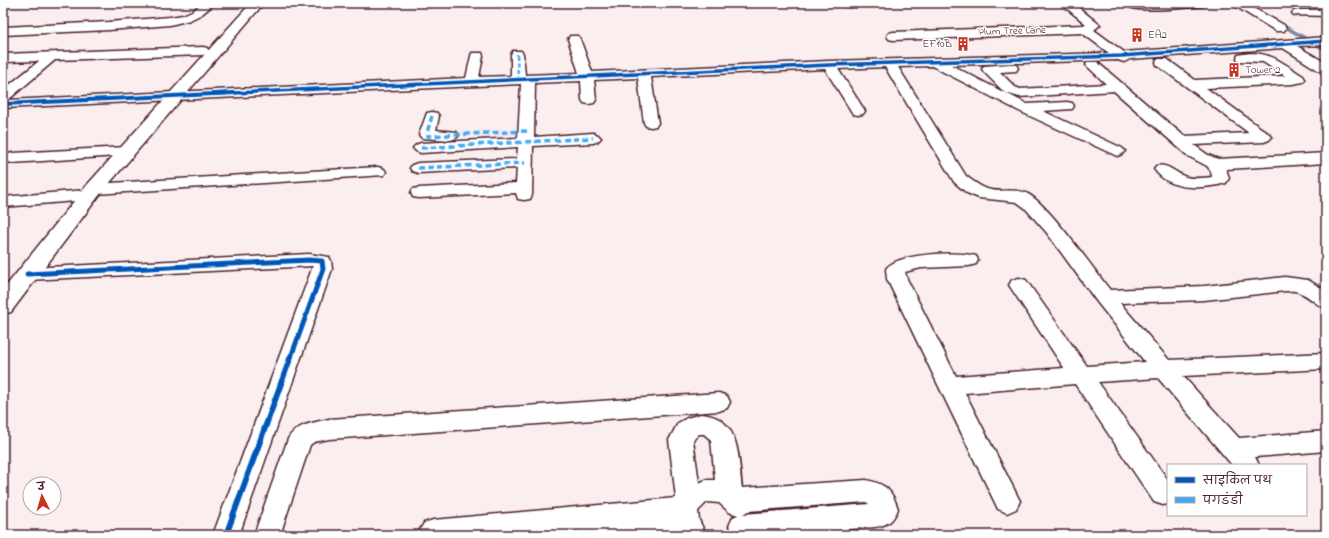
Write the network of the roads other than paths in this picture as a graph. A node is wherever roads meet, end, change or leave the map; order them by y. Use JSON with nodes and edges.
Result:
{"nodes":[{"id":1,"x":209,"y":3,"type":"edge"},
{"id":2,"x":258,"y":3,"type":"edge"},
{"id":3,"x":846,"y":3,"type":"edge"},
{"id":4,"x":853,"y":3,"type":"edge"},
{"id":5,"x":1066,"y":3,"type":"edge"},
{"id":6,"x":1128,"y":3,"type":"edge"},
{"id":7,"x":1203,"y":3,"type":"edge"},
{"id":8,"x":1236,"y":3,"type":"edge"},
{"id":9,"x":1326,"y":12,"type":"edge"},
{"id":10,"x":1298,"y":13,"type":"dead end"},
{"id":11,"x":1085,"y":28,"type":"junction"},
{"id":12,"x":1280,"y":28,"type":"dead end"},
{"id":13,"x":3,"y":31,"type":"edge"},
{"id":14,"x":893,"y":36,"type":"dead end"},
{"id":15,"x":574,"y":39,"type":"dead end"},
{"id":16,"x":1323,"y":41,"type":"edge"},
{"id":17,"x":1285,"y":44,"type":"junction"},
{"id":18,"x":203,"y":51,"type":"dead end"},
{"id":19,"x":517,"y":54,"type":"dead end"},
{"id":20,"x":52,"y":56,"type":"junction"},
{"id":21,"x":477,"y":56,"type":"dead end"},
{"id":22,"x":3,"y":58,"type":"edge"},
{"id":23,"x":1126,"y":59,"type":"junction"},
{"id":24,"x":934,"y":61,"type":"junction"},
{"id":25,"x":1162,"y":62,"type":"junction"},
{"id":26,"x":889,"y":63,"type":"junction"},
{"id":27,"x":829,"y":65,"type":"junction"},
{"id":28,"x":1092,"y":65,"type":"junction"},
{"id":29,"x":1326,"y":69,"type":"edge"},
{"id":30,"x":644,"y":74,"type":"junction"},
{"id":31,"x":587,"y":77,"type":"junction"},
{"id":32,"x":523,"y":79,"type":"junction"},
{"id":33,"x":472,"y":81,"type":"junction"},
{"id":34,"x":1195,"y":84,"type":"junction"},
{"id":35,"x":1118,"y":87,"type":"junction"},
{"id":36,"x":177,"y":96,"type":"junction"},
{"id":37,"x":3,"y":97,"type":"edge"},
{"id":38,"x":589,"y":100,"type":"dead end"},
{"id":39,"x":3,"y":104,"type":"edge"},
{"id":40,"x":1067,"y":106,"type":"dead end"},
{"id":41,"x":1024,"y":108,"type":"junction"},
{"id":42,"x":858,"y":111,"type":"dead end"},
{"id":43,"x":432,"y":116,"type":"dead end"},
{"id":44,"x":651,"y":123,"type":"dead end"},
{"id":45,"x":526,"y":137,"type":"junction"},
{"id":46,"x":593,"y":138,"type":"dead end"},
{"id":47,"x":1180,"y":141,"type":"junction"},
{"id":48,"x":421,"y":148,"type":"dead end"},
{"id":49,"x":127,"y":152,"type":"junction"},
{"id":50,"x":1117,"y":152,"type":"dead end"},
{"id":51,"x":12,"y":158,"type":"dead end"},
{"id":52,"x":1326,"y":158,"type":"edge"},
{"id":53,"x":525,"y":163,"type":"junction"},
{"id":54,"x":1214,"y":164,"type":"junction"},
{"id":55,"x":418,"y":168,"type":"dead end"},
{"id":56,"x":1162,"y":169,"type":"dead end"},
{"id":57,"x":378,"y":172,"type":"dead end"},
{"id":58,"x":91,"y":192,"type":"junction"},
{"id":59,"x":419,"y":193,"type":"dead end"},
{"id":60,"x":3,"y":202,"type":"edge"},
{"id":61,"x":969,"y":260,"type":"dead end"},
{"id":62,"x":27,"y":274,"type":"junction"},
{"id":63,"x":1019,"y":285,"type":"dead end"},
{"id":64,"x":1104,"y":297,"type":"junction"},
{"id":65,"x":1326,"y":301,"type":"edge"},
{"id":66,"x":3,"y":306,"type":"edge"},
{"id":67,"x":1326,"y":361,"type":"edge"},
{"id":68,"x":1163,"y":369,"type":"junction"},
{"id":69,"x":1080,"y":375,"type":"junction"},
{"id":70,"x":950,"y":386,"type":"junction"},
{"id":71,"x":719,"y":402,"type":"dead end"},
{"id":72,"x":1326,"y":441,"type":"edge"},
{"id":73,"x":1240,"y":457,"type":"edge"},
{"id":74,"x":1163,"y":494,"type":"dead end"},
{"id":75,"x":733,"y":498,"type":"junction"},
{"id":76,"x":1008,"y":501,"type":"dead end"},
{"id":77,"x":688,"y":518,"type":"edge"},
{"id":78,"x":739,"y":530,"type":"edge"},
{"id":79,"x":226,"y":535,"type":"edge"},
{"id":80,"x":267,"y":535,"type":"edge"},
{"id":81,"x":430,"y":535,"type":"edge"},
{"id":82,"x":592,"y":535,"type":"edge"}],
"edges":[{"from":1,"to":13,"type":"street"},
{"from":2,"to":36,"type":"street"},
{"from":3,"to":4,"type":"street"},
{"from":5,"to":11,"type":"street"},
{"from":6,"to":7,"type":"street"},
{"from":8,"to":12,"type":"street"},
{"from":9,"to":10,"type":"street"},
{"from":11,"to":14,"type":"street","name":"Plum Tree Lane"},
{"from":11,"to":23,"type":"street"},
{"from":15,"to":31,"type":"street"},
{"from":16,"to":17,"type":"street"},
{"from":17,"to":23,"type":"street"},
{"from":17,"to":29,"type":"street"},
{"from":18,"to":20,"type":"street"},
{"from":19,"to":32,"type":"street"},
{"from":20,"to":22,"type":"street"},
{"from":20,"to":37,"type":"street"},
{"from":21,"to":33,"type":"street"},
{"from":23,"to":24,"type":"street"},
{"from":23,"to":25,"type":"street"},
{"from":23,"to":28,"type":"street"},
{"from":24,"to":26,"type":"street"},
{"from":24,"to":41,"type":"street"},
{"from":25,"to":34,"type":"street"},
{"from":25,"to":34,"type":"street"},
{"from":26,"to":27,"type":"street"},
{"from":26,"to":64,"type":"street"},
{"from":27,"to":30,"type":"street"},
{"from":27,"to":42,"type":"street"},
{"from":28,"to":35,"type":"street"},
{"from":28,"to":35,"type":"street"},
{"from":30,"to":31,"type":"street"},
{"from":30,"to":44,"type":"street"},
{"from":31,"to":32,"type":"street"},
{"from":31,"to":38,"type":"street"},
{"from":32,"to":33,"type":"street"},
{"from":32,"to":45,"type":"street"},
{"from":33,"to":36,"type":"street"},
{"from":34,"to":47,"type":"street"},
{"from":35,"to":47,"type":"street"},
{"from":36,"to":39,"type":"street"},
{"from":36,"to":49,"type":"street"},
{"from":40,"to":41,"type":"street"},
{"from":41,"to":50,"type":"street"},
{"from":43,"to":45,"type":"street"},
{"from":45,"to":46,"type":"street"},
{"from":45,"to":48,"type":"street"},
{"from":45,"to":53,"type":"street"},
{"from":47,"to":54,"type":"street"},
{"from":49,"to":51,"type":"street"},
{"from":49,"to":58,"type":"street"},
{"from":52,"to":54,"type":"street"},
{"from":53,"to":55,"type":"street"},
{"from":53,"to":59,"type":"street"},
{"from":54,"to":56,"type":"street"},
{"from":57,"to":58,"type":"street"},
{"from":58,"to":60,"type":"street"},
{"from":58,"to":62,"type":"street"},
{"from":61,"to":70,"type":"street"},
{"from":62,"to":66,"type":"street"},
{"from":62,"to":79,"type":"street"},
{"from":63,"to":69,"type":"street"},
{"from":64,"to":65,"type":"street"},
{"from":64,"to":68,"type":"street"},
{"from":67,"to":68,"type":"street"},
{"from":68,"to":69,"type":"street"},
{"from":68,"to":73,"type":"street"},
{"from":69,"to":70,"type":"street"},
{"from":69,"to":74,"type":"street"},
{"from":70,"to":76,"type":"street"},
{"from":71,"to":80,"type":"street"},
{"from":72,"to":73,"type":"street"},
{"from":75,"to":77,"type":"street"},
{"from":75,"to":77,"type":"street"},
{"from":75,"to":78,"type":"street"},
{"from":75,"to":78,"type":"street"},
{"from":77,"to":81,"type":"street"},
{"from":77,"to":82,"type":"street"}]}
